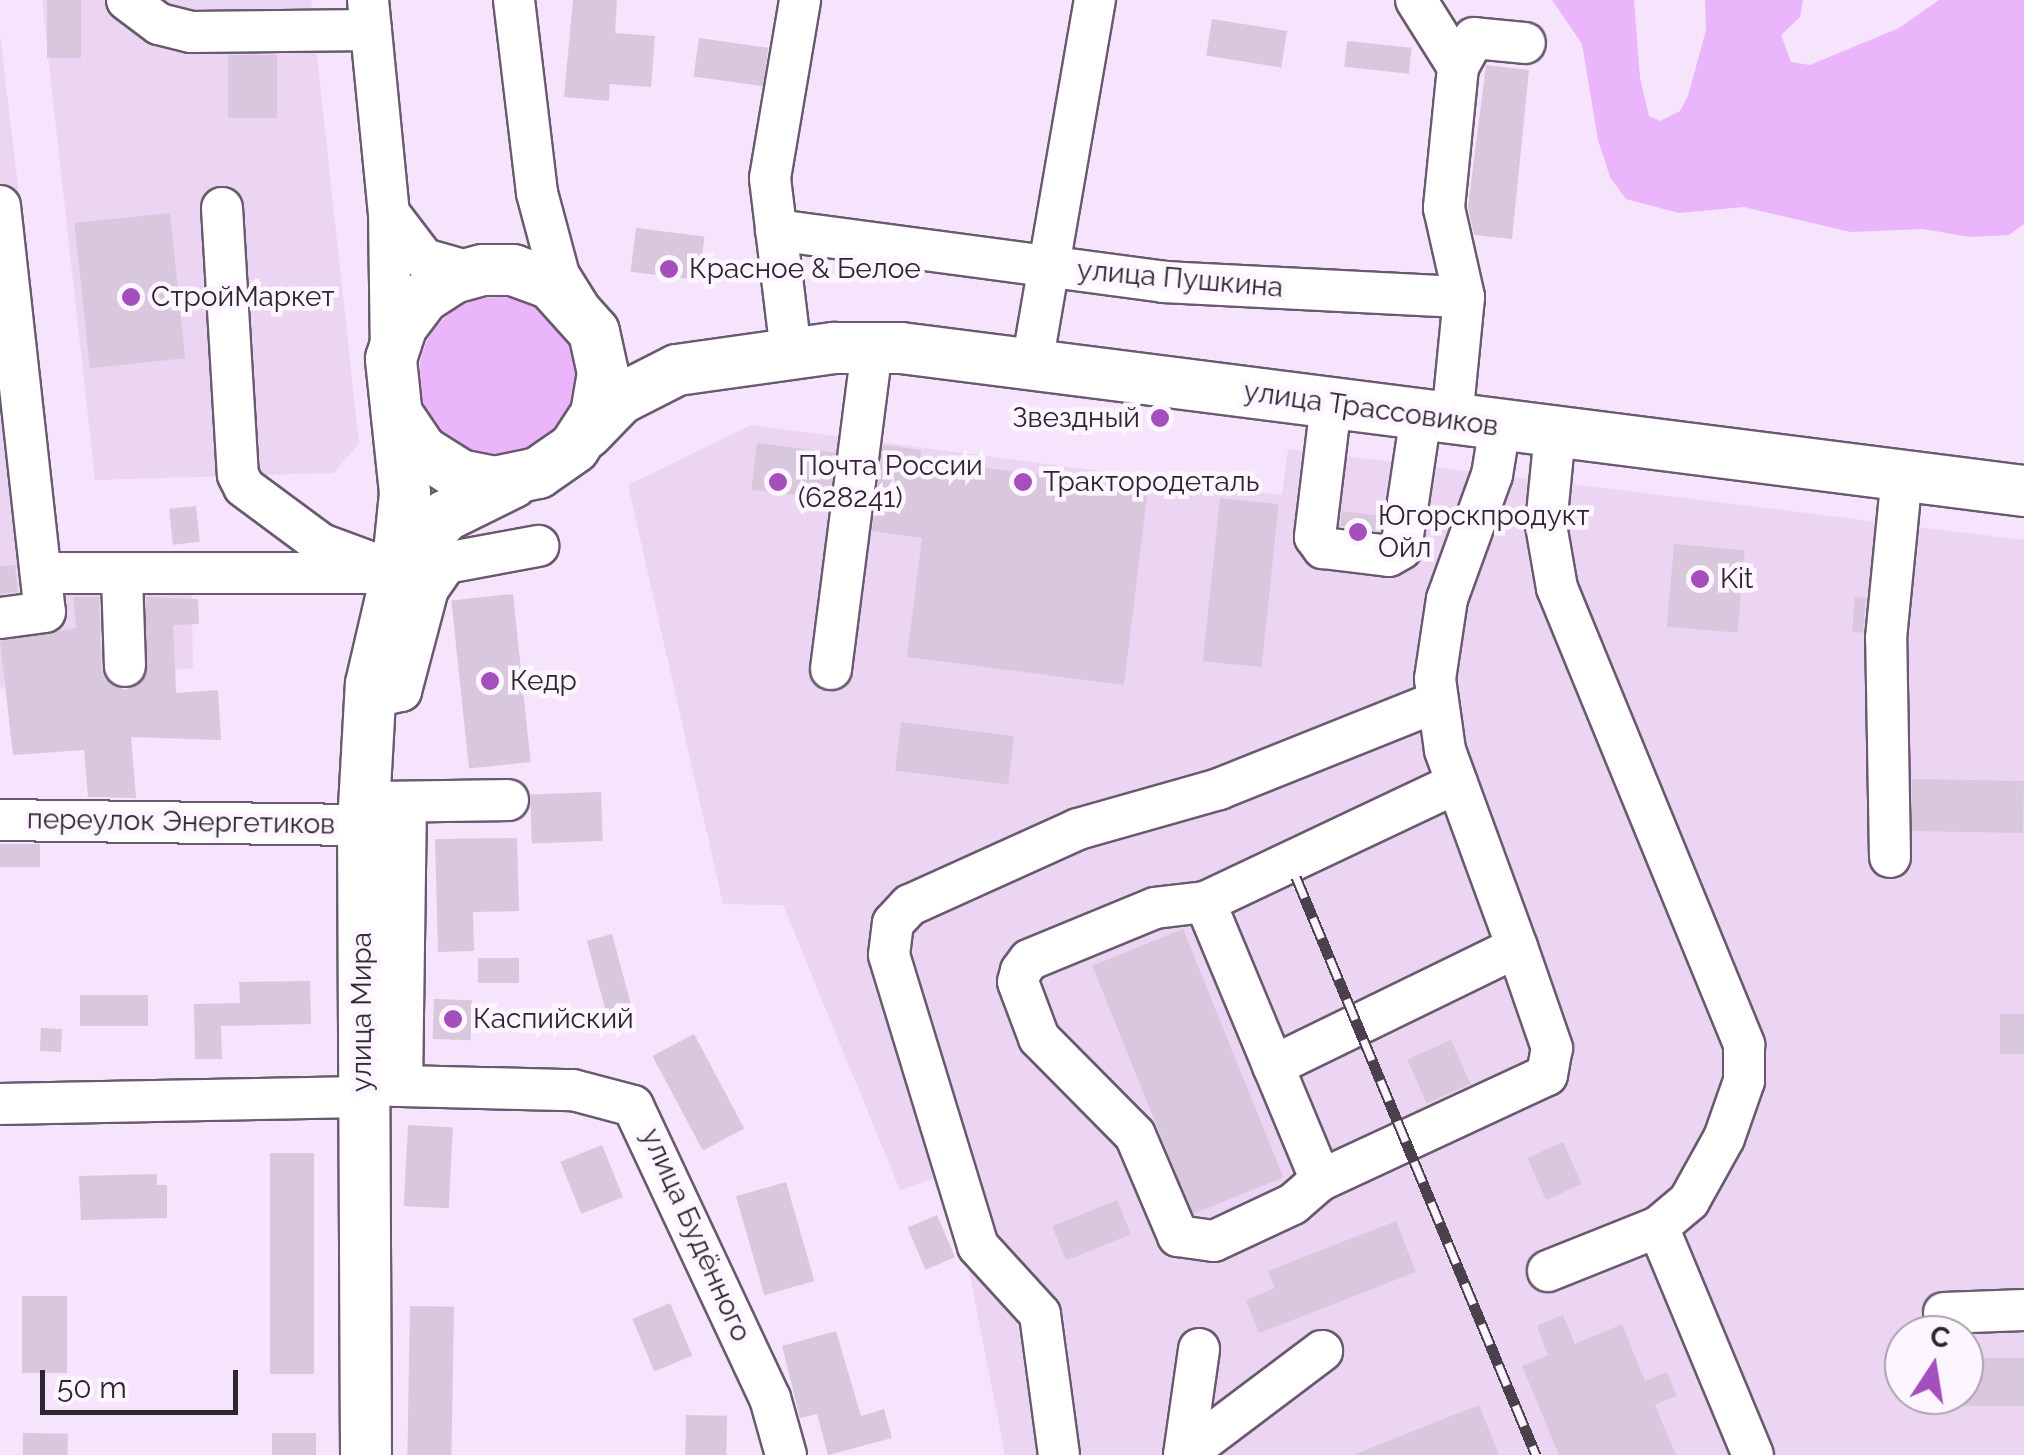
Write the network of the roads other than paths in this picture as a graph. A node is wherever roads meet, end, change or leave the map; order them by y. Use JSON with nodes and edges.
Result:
{"nodes":[{"id":1,"x":127,"y":0,"type":"edge"},
{"id":2,"x":514,"y":0,"type":"edge"},
{"id":3,"x":800,"y":0,"type":"edge"},
{"id":4,"x":1095,"y":0,"type":"edge"},
{"id":5,"x":1416,"y":0,"type":"edge"},
{"id":6,"x":369,"y":15,"type":"edge"},
{"id":7,"x":1525,"y":43,"type":"dead end"},
{"id":8,"x":1458,"y":67,"type":"junction"},
{"id":9,"x":537,"y":192,"type":"junction"},
{"id":10,"x":0,"y":206,"type":"edge"},
{"id":11,"x":222,"y":208,"type":"dead end"},
{"id":12,"x":389,"y":214,"type":"junction"},
{"id":13,"x":776,"y":230,"type":"junction"},
{"id":14,"x":1046,"y":267,"type":"junction"},
{"id":15,"x":476,"y":271,"type":"junction"},
{"id":16,"x":1464,"y":297,"type":"junction"},
{"id":17,"x":583,"y":314,"type":"junction"},
{"id":18,"x":872,"y":347,"type":"junction"},
{"id":19,"x":791,"y":352,"type":"junction"},
{"id":20,"x":391,"y":359,"type":"junction"},
{"id":21,"x":718,"y":360,"type":"junction"},
{"id":22,"x":1032,"y":364,"type":"junction"},
{"id":23,"x":1330,"y":404,"type":"junction"},
{"id":24,"x":397,"y":414,"type":"junction"},
{"id":25,"x":1457,"y":420,"type":"junction"},
{"id":26,"x":1555,"y":433,"type":"junction"},
{"id":27,"x":584,"y":436,"type":"junction"},
{"id":28,"x":530,"y":476,"type":"junction"},
{"id":29,"x":1902,"y":476,"type":"junction"},
{"id":30,"x":2024,"y":491,"type":"edge"},
{"id":31,"x":538,"y":546,"type":"dead end"},
{"id":32,"x":398,"y":572,"type":"junction"},
{"id":33,"x":41,"y":573,"type":"junction"},
{"id":34,"x":122,"y":576,"type":"junction"},
{"id":35,"x":0,"y":618,"type":"edge"},
{"id":36,"x":126,"y":666,"type":"dead end"},
{"id":37,"x":831,"y":670,"type":"dead end"},
{"id":38,"x":370,"y":698,"type":"junction"},
{"id":39,"x":1437,"y":702,"type":"junction"},
{"id":40,"x":1456,"y":783,"type":"junction"},
{"id":41,"x":508,"y":800,"type":"dead end"},
{"id":42,"x":378,"y":810,"type":"junction"},
{"id":43,"x":0,"y":820,"type":"edge"},
{"id":44,"x":1890,"y":857,"type":"dead end"},
{"id":45,"x":1205,"y":902,"type":"junction"},
{"id":46,"x":1517,"y":947,"type":"junction"},
{"id":47,"x":1273,"y":1066,"type":"junction"},
{"id":48,"x":375,"y":1089,"type":"junction"},
{"id":49,"x":0,"y":1104,"type":"edge"},
{"id":50,"x":1321,"y":1180,"type":"junction"},
{"id":51,"x":1658,"y":1227,"type":"junction"},
{"id":52,"x":1548,"y":1271,"type":"dead end"},
{"id":53,"x":2024,"y":1310,"type":"edge"},
{"id":54,"x":1944,"y":1313,"type":"dead end"},
{"id":55,"x":1200,"y":1349,"type":"dead end"},
{"id":56,"x":1322,"y":1351,"type":"dead end"},
{"id":57,"x":366,"y":1455,"type":"edge"},
{"id":58,"x":786,"y":1455,"type":"edge"},
{"id":59,"x":1059,"y":1455,"type":"edge"},
{"id":60,"x":1184,"y":1455,"type":"edge"},
{"id":61,"x":1752,"y":1455,"type":"edge"}],
"edges":[{"from":1,"to":6,"type":"street"},
{"from":2,"to":9,"type":"street"},
{"from":3,"to":13,"type":"street"},
{"from":4,"to":14,"type":"street"},
{"from":5,"to":8,"type":"street"},
{"from":6,"to":12,"type":"street"},
{"from":7,"to":8,"type":"street"},
{"from":8,"to":16,"type":"street"},
{"from":9,"to":15,"type":"street"},
{"from":9,"to":17,"type":"street"},
{"from":10,"to":33,"type":"street"},
{"from":11,"to":32,"type":"street"},
{"from":12,"to":15,"type":"street"},
{"from":12,"to":20,"type":"street"},
{"from":13,"to":14,"type":"street","name":"улица Пушкина"},
{"from":13,"to":19,"type":"street"},
{"from":14,"to":16,"type":"street","name":"улица Пушкина"},
{"from":14,"to":22,"type":"street"},
{"from":15,"to":17,"type":"main road"},
{"from":15,"to":20,"type":"main road"},
{"from":16,"to":25,"type":"street"},
{"from":17,"to":21,"type":"main road"},
{"from":17,"to":27,"type":"main road"},
{"from":18,"to":19,"type":"main road","name":"улица Трассовиков"},
{"from":18,"to":22,"type":"main road","name":"улица Трассовиков"},
{"from":18,"to":37,"type":"street"},
{"from":19,"to":21,"type":"main road","name":"улица Трассовиков"},
{"from":20,"to":24,"type":"main road"},
{"from":21,"to":27,"type":"main road"},
{"from":22,"to":23,"type":"main road","name":"улица Трассовиков"},
{"from":23,"to":25,"type":"main road","name":"улица Трассовиков"},
{"from":23,"to":25,"type":"street"},
{"from":24,"to":28,"type":"main road"},
{"from":24,"to":32,"type":"main road","name":"улица Мира"},
{"from":25,"to":26,"type":"main road","name":"улица Трассовиков"},
{"from":25,"to":39,"type":"street"},
{"from":26,"to":29,"type":"main road","name":"улица Трассовиков"},
{"from":26,"to":51,"type":"street"},
{"from":27,"to":28,"type":"main road"},
{"from":28,"to":32,"type":"main road"},
{"from":29,"to":30,"type":"main road","name":"улица Трассовиков"},
{"from":29,"to":44,"type":"street"},
{"from":31,"to":38,"type":"street"},
{"from":32,"to":34,"type":"street"},
{"from":32,"to":38,"type":"main road","name":"улица Мира"},
{"from":33,"to":34,"type":"street"},
{"from":33,"to":35,"type":"street"},
{"from":34,"to":36,"type":"street"},
{"from":38,"to":42,"type":"main road","name":"улица Мира"},
{"from":39,"to":40,"type":"street"},
{"from":39,"to":59,"type":"street"},
{"from":40,"to":45,"type":"street"},
{"from":40,"to":46,"type":"street"},
{"from":41,"to":42,"type":"street","name":"переулок Энергетиков"},
{"from":42,"to":43,"type":"street","name":"переулок Энергетиков"},
{"from":42,"to":48,"type":"main road","name":"улица Мира"},
{"from":45,"to":47,"type":"street"},
{"from":45,"to":50,"type":"street"},
{"from":46,"to":47,"type":"street"},
{"from":46,"to":50,"type":"street"},
{"from":47,"to":50,"type":"street"},
{"from":48,"to":49,"type":"street","name":"улица Будённого"},
{"from":48,"to":57,"type":"main road","name":"улица Мира"},
{"from":48,"to":58,"type":"street","name":"улица Будённого"},
{"from":51,"to":52,"type":"street"},
{"from":51,"to":61,"type":"street"},
{"from":53,"to":54,"type":"street"},
{"from":55,"to":60,"type":"street"},
{"from":56,"to":60,"type":"street"}]}
